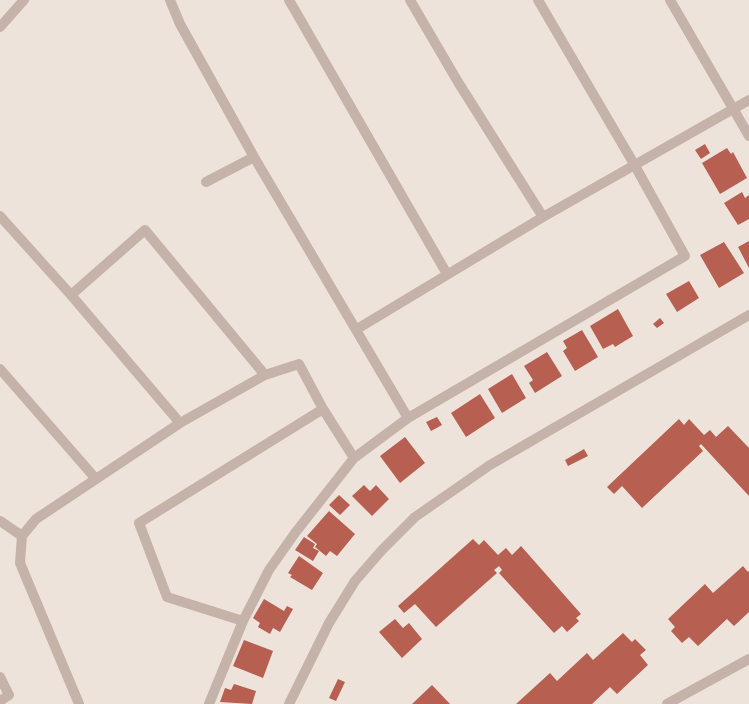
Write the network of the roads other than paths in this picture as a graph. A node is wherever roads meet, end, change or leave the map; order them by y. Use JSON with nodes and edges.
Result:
{"nodes":[{"id":1,"x":24,"y":0,"type":"edge"},
{"id":2,"x":170,"y":0,"type":"edge"},
{"id":3,"x":289,"y":0,"type":"edge"},
{"id":4,"x":410,"y":0,"type":"edge"},
{"id":5,"x":538,"y":0,"type":"edge"},
{"id":6,"x":670,"y":0,"type":"edge"},
{"id":7,"x":0,"y":27,"type":"edge"},
{"id":8,"x":749,"y":100,"type":"edge"},
{"id":9,"x":733,"y":109,"type":"junction"},
{"id":10,"x":749,"y":136,"type":"edge"},
{"id":11,"x":254,"y":157,"type":"junction"},
{"id":12,"x":634,"y":164,"type":"junction"},
{"id":13,"x":206,"y":182,"type":"dead end"},
{"id":14,"x":0,"y":216,"type":"edge"},
{"id":15,"x":543,"y":217,"type":"junction"},
{"id":16,"x":447,"y":274,"type":"junction"},
{"id":17,"x":71,"y":295,"type":"junction"},
{"id":18,"x":749,"y":315,"type":"edge"},
{"id":19,"x":356,"y":329,"type":"junction"},
{"id":20,"x":0,"y":370,"type":"edge"},
{"id":21,"x":265,"y":376,"type":"junction"},
{"id":22,"x":323,"y":409,"type":"junction"},
{"id":23,"x":408,"y":418,"type":"junction"},
{"id":24,"x":180,"y":423,"type":"junction"},
{"id":25,"x":354,"y":458,"type":"junction"},
{"id":26,"x":96,"y":479,"type":"junction"},
{"id":27,"x":0,"y":520,"type":"edge"},
{"id":28,"x":22,"y":536,"type":"junction"},
{"id":29,"x":243,"y":621,"type":"junction"},
{"id":30,"x":749,"y":659,"type":"edge"},
{"id":31,"x":0,"y":677,"type":"edge"},
{"id":32,"x":0,"y":701,"type":"edge"},
{"id":33,"x":79,"y":704,"type":"edge"},
{"id":34,"x":209,"y":704,"type":"edge"},
{"id":35,"x":289,"y":704,"type":"edge"},
{"id":36,"x":667,"y":704,"type":"edge"}],
"edges":[{"from":1,"to":7,"type":"street"},
{"from":2,"to":11,"type":"street"},
{"from":3,"to":16,"type":"street"},
{"from":4,"to":15,"type":"street"},
{"from":5,"to":12,"type":"street"},
{"from":6,"to":9,"type":"street"},
{"from":8,"to":9,"type":"street"},
{"from":9,"to":10,"type":"street"},
{"from":9,"to":12,"type":"street"},
{"from":11,"to":13,"type":"street"},
{"from":11,"to":19,"type":"street"},
{"from":12,"to":15,"type":"street"},
{"from":12,"to":23,"type":"street"},
{"from":14,"to":17,"type":"street"},
{"from":15,"to":16,"type":"street"},
{"from":16,"to":19,"type":"street"},
{"from":17,"to":21,"type":"street"},
{"from":17,"to":24,"type":"street"},
{"from":18,"to":35,"type":"street"},
{"from":19,"to":23,"type":"street"},
{"from":20,"to":26,"type":"street"},
{"from":21,"to":22,"type":"street"},
{"from":21,"to":24,"type":"street"},
{"from":22,"to":25,"type":"street"},
{"from":22,"to":29,"type":"street"},
{"from":23,"to":25,"type":"street"},
{"from":24,"to":26,"type":"street"},
{"from":25,"to":29,"type":"street"},
{"from":26,"to":28,"type":"street"},
{"from":27,"to":28,"type":"street"},
{"from":28,"to":33,"type":"street"},
{"from":29,"to":34,"type":"street"},
{"from":30,"to":36,"type":"street"},
{"from":31,"to":32,"type":"street"}]}
